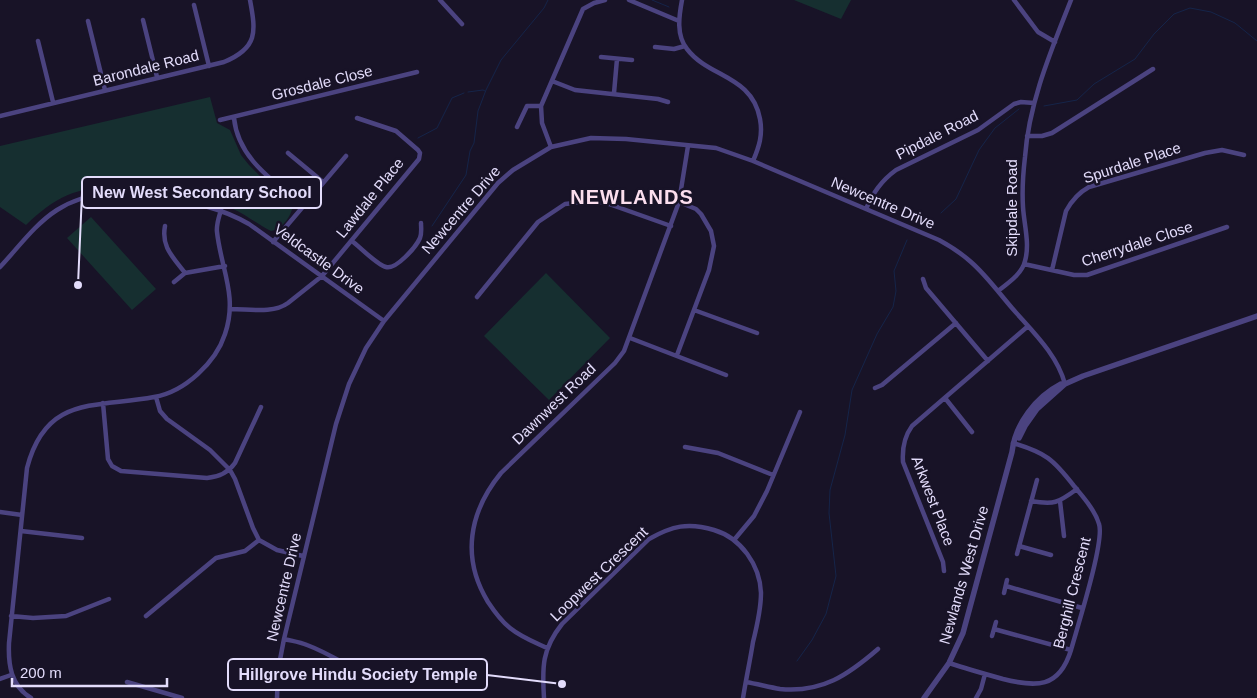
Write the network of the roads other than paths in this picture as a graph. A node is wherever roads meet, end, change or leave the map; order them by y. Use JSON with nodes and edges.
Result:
{"nodes":[{"id":1,"x":250,"y":0,"type":"edge"},
{"id":2,"x":440,"y":0,"type":"edge"},
{"id":3,"x":605,"y":0,"type":"edge"},
{"id":4,"x":629,"y":0,"type":"edge"},
{"id":5,"x":682,"y":0,"type":"edge"},
{"id":6,"x":1014,"y":0,"type":"edge"},
{"id":7,"x":1071,"y":0,"type":"edge"},
{"id":8,"x":194,"y":4,"type":"dead end"},
{"id":9,"x":143,"y":20,"type":"dead end"},
{"id":10,"x":88,"y":21,"type":"dead end"},
{"id":11,"x":679,"y":22,"type":"junction"},
{"id":12,"x":462,"y":24,"type":"dead end"},
{"id":13,"x":38,"y":41,"type":"dead end"},
{"id":14,"x":1055,"y":42,"type":"junction"},
{"id":15,"x":685,"y":46,"type":"junction"},
{"id":16,"x":655,"y":47,"type":"dead end"},
{"id":17,"x":601,"y":57,"type":"dead end"},
{"id":18,"x":617,"y":59,"type":"junction"},
{"id":19,"x":632,"y":60,"type":"dead end"},
{"id":20,"x":209,"y":66,"type":"junction"},
{"id":21,"x":1153,"y":69,"type":"dead end"},
{"id":22,"x":417,"y":72,"type":"dead end"},
{"id":23,"x":157,"y":77,"type":"junction"},
{"id":24,"x":552,"y":81,"type":"junction"},
{"id":25,"x":105,"y":90,"type":"junction"},
{"id":26,"x":614,"y":93,"type":"junction"},
{"id":27,"x":53,"y":102,"type":"junction"},
{"id":28,"x":668,"y":102,"type":"dead end"},
{"id":29,"x":1034,"y":103,"type":"junction"},
{"id":30,"x":540,"y":106,"type":"junction"},
{"id":31,"x":0,"y":116,"type":"edge"},
{"id":32,"x":234,"y":118,"type":"junction"},
{"id":33,"x":357,"y":118,"type":"dead end"},
{"id":34,"x":220,"y":120,"type":"dead end"},
{"id":35,"x":517,"y":127,"type":"dead end"},
{"id":36,"x":1027,"y":136,"type":"junction"},
{"id":37,"x":688,"y":146,"type":"junction"},
{"id":38,"x":551,"y":147,"type":"junction"},
{"id":39,"x":288,"y":154,"type":"dead end"},
{"id":40,"x":1244,"y":155,"type":"dead end"},
{"id":41,"x":346,"y":156,"type":"dead end"},
{"id":42,"x":753,"y":161,"type":"junction"},
{"id":43,"x":323,"y":182,"type":"junction"},
{"id":44,"x":680,"y":202,"type":"junction"},
{"id":45,"x":302,"y":206,"type":"junction"},
{"id":46,"x":866,"y":209,"type":"junction"},
{"id":47,"x":220,"y":210,"type":"junction"},
{"id":48,"x":421,"y":223,"type":"dead end"},
{"id":49,"x":165,"y":226,"type":"dead end"},
{"id":50,"x":671,"y":226,"type":"junction"},
{"id":51,"x":1227,"y":227,"type":"dead end"},
{"id":52,"x":352,"y":241,"type":"junction"},
{"id":53,"x":273,"y":242,"type":"junction"},
{"id":54,"x":1024,"y":264,"type":"junction"},
{"id":55,"x":225,"y":266,"type":"junction"},
{"id":56,"x":0,"y":267,"type":"edge"},
{"id":57,"x":1052,"y":270,"type":"junction"},
{"id":58,"x":185,"y":273,"type":"junction"},
{"id":59,"x":322,"y":276,"type":"junction"},
{"id":60,"x":924,"y":279,"type":"dead end"},
{"id":61,"x":174,"y":282,"type":"dead end"},
{"id":62,"x":998,"y":291,"type":"junction"},
{"id":63,"x":477,"y":297,"type":"dead end"},
{"id":64,"x":231,"y":309,"type":"junction"},
{"id":65,"x":694,"y":310,"type":"junction"},
{"id":66,"x":1257,"y":316,"type":"edge"},
{"id":67,"x":384,"y":320,"type":"junction"},
{"id":68,"x":956,"y":323,"type":"junction"},
{"id":69,"x":1028,"y":326,"type":"junction"},
{"id":70,"x":757,"y":333,"type":"dead end"},
{"id":71,"x":630,"y":338,"type":"junction"},
{"id":72,"x":677,"y":355,"type":"junction"},
{"id":73,"x":988,"y":361,"type":"junction"},
{"id":74,"x":726,"y":375,"type":"dead end"},
{"id":75,"x":1066,"y":384,"type":"junction"},
{"id":76,"x":875,"y":388,"type":"dead end"},
{"id":77,"x":156,"y":397,"type":"junction"},
{"id":78,"x":945,"y":398,"type":"junction"},
{"id":79,"x":103,"y":403,"type":"junction"},
{"id":80,"x":261,"y":407,"type":"dead end"},
{"id":81,"x":800,"y":412,"type":"dead end"},
{"id":82,"x":972,"y":432,"type":"dead end"},
{"id":83,"x":1015,"y":444,"type":"junction"},
{"id":84,"x":685,"y":447,"type":"dead end"},
{"id":85,"x":230,"y":470,"type":"junction"},
{"id":86,"x":773,"y":475,"type":"junction"},
{"id":87,"x":1037,"y":480,"type":"dead end"},
{"id":88,"x":1076,"y":489,"type":"junction"},
{"id":89,"x":1031,"y":501,"type":"junction"},
{"id":90,"x":1060,"y":501,"type":"junction"},
{"id":91,"x":0,"y":512,"type":"edge"},
{"id":92,"x":22,"y":515,"type":"junction"},
{"id":93,"x":21,"y":531,"type":"junction"},
{"id":94,"x":1064,"y":536,"type":"dead end"},
{"id":95,"x":82,"y":538,"type":"dead end"},
{"id":96,"x":259,"y":540,"type":"junction"},
{"id":97,"x":734,"y":540,"type":"junction"},
{"id":98,"x":1019,"y":546,"type":"junction"},
{"id":99,"x":1017,"y":554,"type":"dead end"},
{"id":100,"x":1051,"y":555,"type":"dead end"},
{"id":101,"x":303,"y":556,"type":"junction"},
{"id":102,"x":944,"y":571,"type":"dead end"},
{"id":103,"x":1007,"y":580,"type":"dead end"},
{"id":104,"x":1006,"y":586,"type":"junction"},
{"id":105,"x":1004,"y":593,"type":"dead end"},
{"id":106,"x":109,"y":599,"type":"dead end"},
{"id":107,"x":1082,"y":608,"type":"junction"},
{"id":108,"x":11,"y":616,"type":"junction"},
{"id":109,"x":146,"y":616,"type":"dead end"},
{"id":110,"x":996,"y":622,"type":"dead end"},
{"id":111,"x":994,"y":630,"type":"junction"},
{"id":112,"x":992,"y":636,"type":"dead end"},
{"id":113,"x":284,"y":639,"type":"junction"},
{"id":114,"x":547,"y":648,"type":"junction"},
{"id":115,"x":878,"y":649,"type":"dead end"},
{"id":116,"x":1071,"y":650,"type":"junction"},
{"id":117,"x":950,"y":663,"type":"junction"},
{"id":118,"x":985,"y":674,"type":"junction"},
{"id":119,"x":11,"y":675,"type":"junction"},
{"id":120,"x":0,"y":679,"type":"edge"},
{"id":121,"x":127,"y":682,"type":"dead end"},
{"id":122,"x":746,"y":682,"type":"junction"},
{"id":123,"x":376,"y":686,"type":"dead end"},
{"id":124,"x":31,"y":698,"type":"edge"},
{"id":125,"x":182,"y":698,"type":"edge"},
{"id":126,"x":277,"y":698,"type":"edge"},
{"id":127,"x":544,"y":698,"type":"edge"},
{"id":128,"x":743,"y":698,"type":"edge"},
{"id":129,"x":924,"y":698,"type":"edge"},
{"id":130,"x":976,"y":698,"type":"edge"}],
"edges":[{"from":1,"to":20,"type":"street","name":"Barondale Road"},
{"from":2,"to":12,"type":"street"},
{"from":3,"to":24,"type":"street"},
{"from":4,"to":11,"type":"street"},
{"from":5,"to":11,"type":"street"},
{"from":6,"to":14,"type":"street"},
{"from":7,"to":14,"type":"street","name":"Skipdale Road"},
{"from":8,"to":20,"type":"street"},
{"from":9,"to":23,"type":"street"},
{"from":10,"to":25,"type":"street"},
{"from":11,"to":15,"type":"street"},
{"from":13,"to":27,"type":"street"},
{"from":14,"to":29,"type":"street","name":"Skipdale Road"},
{"from":15,"to":16,"type":"street"},
{"from":15,"to":42,"type":"street"},
{"from":17,"to":18,"type":"street"},
{"from":18,"to":19,"type":"street"},
{"from":18,"to":26,"type":"street"},
{"from":20,"to":23,"type":"street","name":"Barondale Road"},
{"from":21,"to":36,"type":"street"},
{"from":22,"to":32,"type":"street","name":"Grosdale Close"},
{"from":23,"to":25,"type":"street","name":"Barondale Road"},
{"from":24,"to":26,"type":"street"},
{"from":24,"to":30,"type":"street"},
{"from":25,"to":27,"type":"street","name":"Barondale Road"},
{"from":26,"to":28,"type":"street"},
{"from":27,"to":31,"type":"street","name":"Barondale Road"},
{"from":29,"to":36,"type":"street","name":"Skipdale Road"},
{"from":29,"to":46,"type":"street","name":"Pipdale Road"},
{"from":30,"to":35,"type":"street"},
{"from":30,"to":38,"type":"street"},
{"from":32,"to":34,"type":"street","name":"Grosdale Close"},
{"from":32,"to":45,"type":"street"},
{"from":33,"to":52,"type":"street","name":"Lawdale Place"},
{"from":36,"to":54,"type":"street","name":"Skipdale Road"},
{"from":37,"to":38,"type":"street","name":"Newcentre Drive"},
{"from":37,"to":42,"type":"street","name":"Newcentre Drive"},
{"from":37,"to":44,"type":"street","name":"Dawnwest Road"},
{"from":38,"to":67,"type":"street","name":"Newcentre Drive"},
{"from":39,"to":43,"type":"street"},
{"from":40,"to":57,"type":"street","name":"Spurdale Place"},
{"from":41,"to":43,"type":"street"},
{"from":42,"to":46,"type":"street","name":"Newcentre Drive"},
{"from":43,"to":45,"type":"street"},
{"from":44,"to":50,"type":"street","name":"Dawnwest Road"},
{"from":44,"to":65,"type":"street"},
{"from":45,"to":53,"type":"street"},
{"from":46,"to":62,"type":"street","name":"Newcentre Drive"},
{"from":47,"to":53,"type":"street","name":"Veldcastle Drive"},
{"from":47,"to":55,"type":"street"},
{"from":47,"to":56,"type":"street","name":"Veldcastle Drive"},
{"from":48,"to":52,"type":"street"},
{"from":49,"to":58,"type":"street"},
{"from":50,"to":63,"type":"street"},
{"from":50,"to":71,"type":"street","name":"Dawnwest Road"},
{"from":51,"to":57,"type":"street","name":"Cherrydale Close"},
{"from":52,"to":59,"type":"street","name":"Lawdale Place"},
{"from":53,"to":59,"type":"street","name":"Veldcastle Drive"},
{"from":54,"to":57,"type":"street","name":"Cherrydale Close"},
{"from":54,"to":62,"type":"street","name":"Skipdale Road"},
{"from":55,"to":58,"type":"street"},
{"from":55,"to":64,"type":"street"},
{"from":58,"to":61,"type":"street"},
{"from":59,"to":64,"type":"street","name":"Lawdale Place"},
{"from":59,"to":67,"type":"street","name":"Veldcastle Drive"},
{"from":60,"to":68,"type":"street"},
{"from":62,"to":69,"type":"street","name":"Newcentre Drive"},
{"from":64,"to":77,"type":"street"},
{"from":65,"to":70,"type":"street"},
{"from":65,"to":72,"type":"street"},
{"from":66,"to":75,"type":"street","name":"Newlands West Drive"},
{"from":67,"to":101,"type":"street","name":"Newcentre Drive"},
{"from":68,"to":73,"type":"street"},
{"from":68,"to":76,"type":"street"},
{"from":69,"to":73,"type":"street","name":"Arkwest Place"},
{"from":69,"to":75,"type":"street","name":"Newcentre Drive"},
{"from":71,"to":72,"type":"street"},
{"from":71,"to":114,"type":"street","name":"Dawnwest Road"},
{"from":72,"to":74,"type":"street"},
{"from":73,"to":78,"type":"street","name":"Arkwest Place"},
{"from":75,"to":83,"type":"street","name":"Newlands West Drive"},
{"from":77,"to":79,"type":"street"},
{"from":77,"to":85,"type":"street"},
{"from":78,"to":82,"type":"street"},
{"from":78,"to":102,"type":"street","name":"Arkwest Place"},
{"from":79,"to":85,"type":"street"},
{"from":79,"to":92,"type":"street"},
{"from":80,"to":85,"type":"street"},
{"from":81,"to":86,"type":"street"},
{"from":83,"to":88,"type":"street","name":"Berghill Crescent"},
{"from":83,"to":117,"type":"street","name":"Newlands West Drive"},
{"from":84,"to":86,"type":"street"},
{"from":85,"to":96,"type":"street"},
{"from":86,"to":97,"type":"street"},
{"from":87,"to":89,"type":"street"},
{"from":88,"to":90,"type":"street"},
{"from":88,"to":107,"type":"street","name":"Berghill Crescent"},
{"from":89,"to":90,"type":"street"},
{"from":89,"to":98,"type":"street"},
{"from":90,"to":94,"type":"street"},
{"from":91,"to":92,"type":"street"},
{"from":92,"to":93,"type":"street"},
{"from":93,"to":95,"type":"street"},
{"from":93,"to":108,"type":"street"},
{"from":96,"to":101,"type":"street"},
{"from":96,"to":109,"type":"street"},
{"from":97,"to":114,"type":"street","name":"Loopwest Crescent"},
{"from":97,"to":122,"type":"street","name":"Loopwest Crescent"},
{"from":98,"to":99,"type":"street"},
{"from":98,"to":100,"type":"street"},
{"from":101,"to":113,"type":"street","name":"Newcentre Drive"},
{"from":103,"to":104,"type":"street"},
{"from":104,"to":105,"type":"street"},
{"from":104,"to":107,"type":"street"},
{"from":106,"to":108,"type":"street"},
{"from":107,"to":116,"type":"street","name":"Berghill Crescent"},
{"from":108,"to":119,"type":"street"},
{"from":110,"to":111,"type":"street"},
{"from":111,"to":112,"type":"street"},
{"from":111,"to":116,"type":"street"},
{"from":113,"to":123,"type":"street"},
{"from":113,"to":126,"type":"street","name":"Newcentre Drive"},
{"from":114,"to":127,"type":"street","name":"Loopwest Crescent"},
{"from":115,"to":122,"type":"street"},
{"from":116,"to":118,"type":"street","name":"Berghill Crescent"},
{"from":117,"to":118,"type":"street","name":"Berghill Crescent"},
{"from":117,"to":129,"type":"street","name":"Newlands West Drive"},
{"from":118,"to":130,"type":"street"},
{"from":119,"to":120,"type":"street"},
{"from":119,"to":124,"type":"street"},
{"from":121,"to":125,"type":"street"},
{"from":122,"to":128,"type":"street","name":"Loopwest Crescent"}]}
